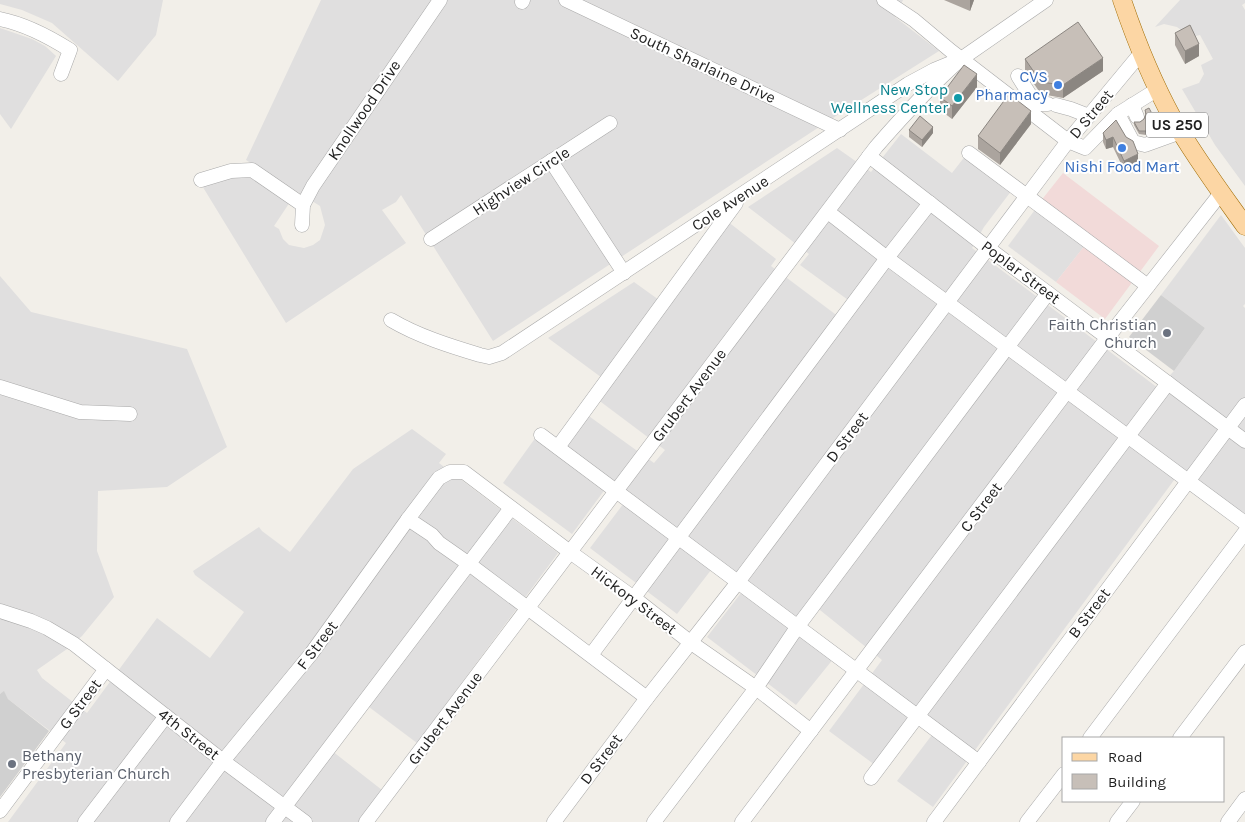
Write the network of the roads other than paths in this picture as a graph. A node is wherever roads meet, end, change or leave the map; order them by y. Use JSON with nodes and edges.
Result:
{"nodes":[{"id":1,"x":440,"y":0,"type":"edge"},
{"id":2,"x":566,"y":0,"type":"edge"},
{"id":3,"x":884,"y":0,"type":"edge"},
{"id":4,"x":1046,"y":0,"type":"edge"},
{"id":5,"x":1122,"y":0,"type":"edge"},
{"id":6,"x":0,"y":19,"type":"edge"},
{"id":7,"x":1141,"y":53,"type":"junction"},
{"id":8,"x":961,"y":59,"type":"junction"},
{"id":9,"x":61,"y":74,"type":"dead end"},
{"id":10,"x":1018,"y":76,"type":"dead end"},
{"id":11,"x":1158,"y":89,"type":"junction"},
{"id":12,"x":1118,"y":114,"type":"junction"},
{"id":13,"x":1088,"y":116,"type":"junction"},
{"id":14,"x":610,"y":123,"type":"dead end"},
{"id":15,"x":840,"y":130,"type":"junction"},
{"id":16,"x":1181,"y":132,"type":"junction"},
{"id":17,"x":1068,"y":140,"type":"junction"},
{"id":18,"x":969,"y":154,"type":"dead end"},
{"id":19,"x":869,"y":156,"type":"junction"},
{"id":20,"x":551,"y":161,"type":"junction"},
{"id":21,"x":201,"y":180,"type":"dead end"},
{"id":22,"x":1221,"y":193,"type":"junction"},
{"id":23,"x":1027,"y":195,"type":"junction"},
{"id":24,"x":742,"y":196,"type":"junction"},
{"id":25,"x":930,"y":204,"type":"junction"},
{"id":26,"x":303,"y":205,"type":"junction"},
{"id":27,"x":828,"y":212,"type":"junction"},
{"id":28,"x":302,"y":225,"type":"dead end"},
{"id":29,"x":1245,"y":226,"type":"edge"},
{"id":30,"x":432,"y":239,"type":"dead end"},
{"id":31,"x":988,"y":248,"type":"junction"},
{"id":32,"x":887,"y":258,"type":"junction"},
{"id":33,"x":624,"y":273,"type":"junction"},
{"id":34,"x":1148,"y":286,"type":"junction"},
{"id":35,"x":1048,"y":293,"type":"junction"},
{"id":36,"x":948,"y":301,"type":"junction"},
{"id":37,"x":390,"y":320,"type":"dead end"},
{"id":38,"x":1108,"y":337,"type":"junction"},
{"id":39,"x":1008,"y":347,"type":"junction"},
{"id":40,"x":1168,"y":383,"type":"junction"},
{"id":41,"x":0,"y":387,"type":"edge"},
{"id":42,"x":1068,"y":391,"type":"junction"},
{"id":43,"x":1245,"y":404,"type":"edge"},
{"id":44,"x":130,"y":414,"type":"dead end"},
{"id":45,"x":1227,"y":428,"type":"junction"},
{"id":46,"x":541,"y":435,"type":"dead end"},
{"id":47,"x":1128,"y":436,"type":"junction"},
{"id":48,"x":1245,"y":441,"type":"edge"},
{"id":49,"x":558,"y":447,"type":"junction"},
{"id":50,"x":456,"y":471,"type":"joint"},
{"id":51,"x":1188,"y":481,"type":"junction"},
{"id":52,"x":617,"y":491,"type":"junction"},
{"id":53,"x":511,"y":508,"type":"junction"},
{"id":54,"x":408,"y":519,"type":"junction"},
{"id":55,"x":1245,"y":523,"type":"edge"},
{"id":56,"x":1245,"y":532,"type":"edge"},
{"id":57,"x":679,"y":537,"type":"junction"},
{"id":58,"x":570,"y":552,"type":"junction"},
{"id":59,"x":469,"y":564,"type":"junction"},
{"id":60,"x":738,"y":582,"type":"junction"},
{"id":61,"x":634,"y":598,"type":"junction"},
{"id":62,"x":528,"y":608,"type":"junction"},
{"id":63,"x":0,"y":611,"type":"edge"},
{"id":64,"x":798,"y":626,"type":"junction"},
{"id":65,"x":690,"y":642,"type":"junction"},
{"id":66,"x":1245,"y":652,"type":"edge"},
{"id":67,"x":590,"y":655,"type":"junction"},
{"id":68,"x":106,"y":670,"type":"junction"},
{"id":69,"x":857,"y":671,"type":"junction"},
{"id":70,"x":756,"y":688,"type":"junction"},
{"id":71,"x":647,"y":698,"type":"junction"},
{"id":72,"x":166,"y":716,"type":"junction"},
{"id":73,"x":918,"y":717,"type":"junction"},
{"id":74,"x":811,"y":731,"type":"junction"},
{"id":75,"x":1091,"y":737,"type":"edge"},
{"id":76,"x":1181,"y":737,"type":"edge"},
{"id":77,"x":223,"y":761,"type":"junction"},
{"id":78,"x":979,"y":762,"type":"junction"},
{"id":79,"x":1062,"y":777,"type":"edge"},
{"id":80,"x":871,"y":778,"type":"dead end"},
{"id":81,"x":1245,"y":799,"type":"edge"},
{"id":82,"x":1132,"y":802,"type":"edge"},
{"id":83,"x":284,"y":807,"type":"junction"},
{"id":84,"x":0,"y":811,"type":"edge"},
{"id":85,"x":750,"y":819,"type":"edge"},
{"id":86,"x":86,"y":822,"type":"edge"},
{"id":87,"x":177,"y":822,"type":"edge"},
{"id":88,"x":273,"y":822,"type":"edge"},
{"id":89,"x":305,"y":822,"type":"edge"},
{"id":90,"x":366,"y":822,"type":"edge"},
{"id":91,"x":554,"y":822,"type":"edge"},
{"id":92,"x":654,"y":822,"type":"edge"},
{"id":93,"x":934,"y":822,"type":"edge"},
{"id":94,"x":1027,"y":822,"type":"edge"},
{"id":95,"x":1117,"y":822,"type":"edge"},
{"id":96,"x":1228,"y":822,"type":"edge"}],
"edges":[{"from":1,"to":26,"type":"street","name":"Knollwood Drive"},
{"from":2,"to":15,"type":"street","name":"South Sharlaine Drive"},
{"from":3,"to":8,"type":"street"},
{"from":4,"to":8,"type":"street","name":"Grubert Avenue"},
{"from":5,"to":7,"type":"main road","number":"US 250"},
{"from":6,"to":9,"type":"street"},
{"from":7,"to":11,"type":"main road","number":"US 250"},
{"from":7,"to":13,"type":"street","name":"D Street"},
{"from":8,"to":15,"type":"street","name":"Cole Avenue"},
{"from":8,"to":17,"type":"street"},
{"from":8,"to":19,"type":"street","name":"Grubert Avenue"},
{"from":10,"to":13,"type":"street"},
{"from":11,"to":12,"type":"street"},
{"from":11,"to":16,"type":"main road","number":"US 250"},
{"from":12,"to":16,"type":"street"},
{"from":12,"to":17,"type":"street"},
{"from":13,"to":17,"type":"street","name":"D Street"},
{"from":14,"to":20,"type":"street","name":"Highview Circle"},
{"from":15,"to":24,"type":"street","name":"Cole Avenue"},
{"from":16,"to":22,"type":"main road","number":"US 250"},
{"from":17,"to":23,"type":"street","name":"D Street"},
{"from":18,"to":23,"type":"street"},
{"from":19,"to":25,"type":"street","name":"Poplar Street"},
{"from":19,"to":27,"type":"street","name":"Grubert Avenue"},
{"from":20,"to":30,"type":"street","name":"Highview Circle"},
{"from":20,"to":33,"type":"street"},
{"from":21,"to":26,"type":"street"},
{"from":22,"to":29,"type":"main road","number":"US 250"},
{"from":22,"to":34,"type":"street","name":"C Street"},
{"from":23,"to":31,"type":"street","name":"D Street"},
{"from":23,"to":34,"type":"street"},
{"from":24,"to":33,"type":"street","name":"Cole Avenue"},
{"from":24,"to":49,"type":"street"},
{"from":25,"to":31,"type":"street","name":"Poplar Street"},
{"from":25,"to":32,"type":"street"},
{"from":26,"to":28,"type":"street","name":"Knollwood Drive"},
{"from":27,"to":32,"type":"street"},
{"from":27,"to":52,"type":"street","name":"Grubert Avenue"},
{"from":31,"to":35,"type":"street","name":"Poplar Street"},
{"from":31,"to":36,"type":"street","name":"D Street"},
{"from":32,"to":36,"type":"street"},
{"from":32,"to":57,"type":"street"},
{"from":33,"to":37,"type":"street","name":"Cole Avenue"},
{"from":34,"to":38,"type":"street","name":"C Street"},
{"from":35,"to":38,"type":"street","name":"Poplar Street"},
{"from":35,"to":39,"type":"street"},
{"from":36,"to":39,"type":"street"},
{"from":36,"to":60,"type":"street","name":"D Street"},
{"from":38,"to":40,"type":"street","name":"Poplar Street"},
{"from":38,"to":42,"type":"street","name":"C Street"},
{"from":39,"to":42,"type":"street"},
{"from":39,"to":64,"type":"street"},
{"from":40,"to":45,"type":"street","name":"Poplar Street"},
{"from":40,"to":47,"type":"street"},
{"from":41,"to":44,"type":"street"},
{"from":42,"to":47,"type":"street"},
{"from":42,"to":69,"type":"street","name":"C Street"},
{"from":43,"to":45,"type":"street","name":"B Street"},
{"from":45,"to":48,"type":"street","name":"Poplar Street"},
{"from":45,"to":51,"type":"street","name":"B Street"},
{"from":46,"to":49,"type":"street"},
{"from":47,"to":51,"type":"street"},
{"from":47,"to":73,"type":"street"},
{"from":49,"to":52,"type":"street"},
{"from":50,"to":53,"type":"street","name":"Hickory Street"},
{"from":50,"to":54,"type":"street","name":"F Street"},
{"from":51,"to":55,"type":"street"},
{"from":51,"to":78,"type":"street","name":"B Street"},
{"from":52,"to":57,"type":"street"},
{"from":52,"to":58,"type":"street","name":"Grubert Avenue"},
{"from":53,"to":58,"type":"street","name":"Hickory Street"},
{"from":53,"to":59,"type":"street"},
{"from":54,"to":59,"type":"street"},
{"from":54,"to":77,"type":"street","name":"F Street"},
{"from":56,"to":75,"type":"street"},
{"from":57,"to":60,"type":"street"},
{"from":57,"to":61,"type":"street"},
{"from":58,"to":61,"type":"street","name":"Hickory Street"},
{"from":58,"to":62,"type":"street","name":"Grubert Avenue"},
{"from":59,"to":62,"type":"street"},
{"from":59,"to":83,"type":"street"},
{"from":60,"to":64,"type":"street"},
{"from":60,"to":65,"type":"street","name":"D Street"},
{"from":61,"to":65,"type":"street","name":"Hickory Street"},
{"from":61,"to":67,"type":"street"},
{"from":62,"to":67,"type":"street"},
{"from":62,"to":90,"type":"street","name":"Grubert Avenue"},
{"from":63,"to":68,"type":"street","name":"4th Street"},
{"from":64,"to":69,"type":"street"},
{"from":64,"to":70,"type":"street"},
{"from":65,"to":70,"type":"street","name":"Hickory Street"},
{"from":65,"to":71,"type":"street","name":"D Street"},
{"from":66,"to":76,"type":"street"},
{"from":67,"to":71,"type":"street"},
{"from":68,"to":72,"type":"street","name":"4th Street"},
{"from":68,"to":84,"type":"street","name":"G Street"},
{"from":69,"to":73,"type":"street"},
{"from":69,"to":74,"type":"street","name":"C Street"},
{"from":70,"to":74,"type":"street","name":"Hickory Street"},
{"from":70,"to":92,"type":"street"},
{"from":71,"to":91,"type":"street","name":"D Street"},
{"from":72,"to":77,"type":"street","name":"4th Street"},
{"from":72,"to":86,"type":"street"},
{"from":73,"to":78,"type":"street"},
{"from":73,"to":80,"type":"street"},
{"from":74,"to":85,"type":"street","name":"C Street"},
{"from":77,"to":83,"type":"street","name":"4th Street"},
{"from":77,"to":87,"type":"street","name":"F Street"},
{"from":78,"to":93,"type":"street","name":"B Street"},
{"from":79,"to":94,"type":"street"},
{"from":81,"to":96,"type":"street"},
{"from":82,"to":95,"type":"street"},
{"from":83,"to":88,"type":"street"},
{"from":83,"to":89,"type":"street","name":"4th Street"}]}
